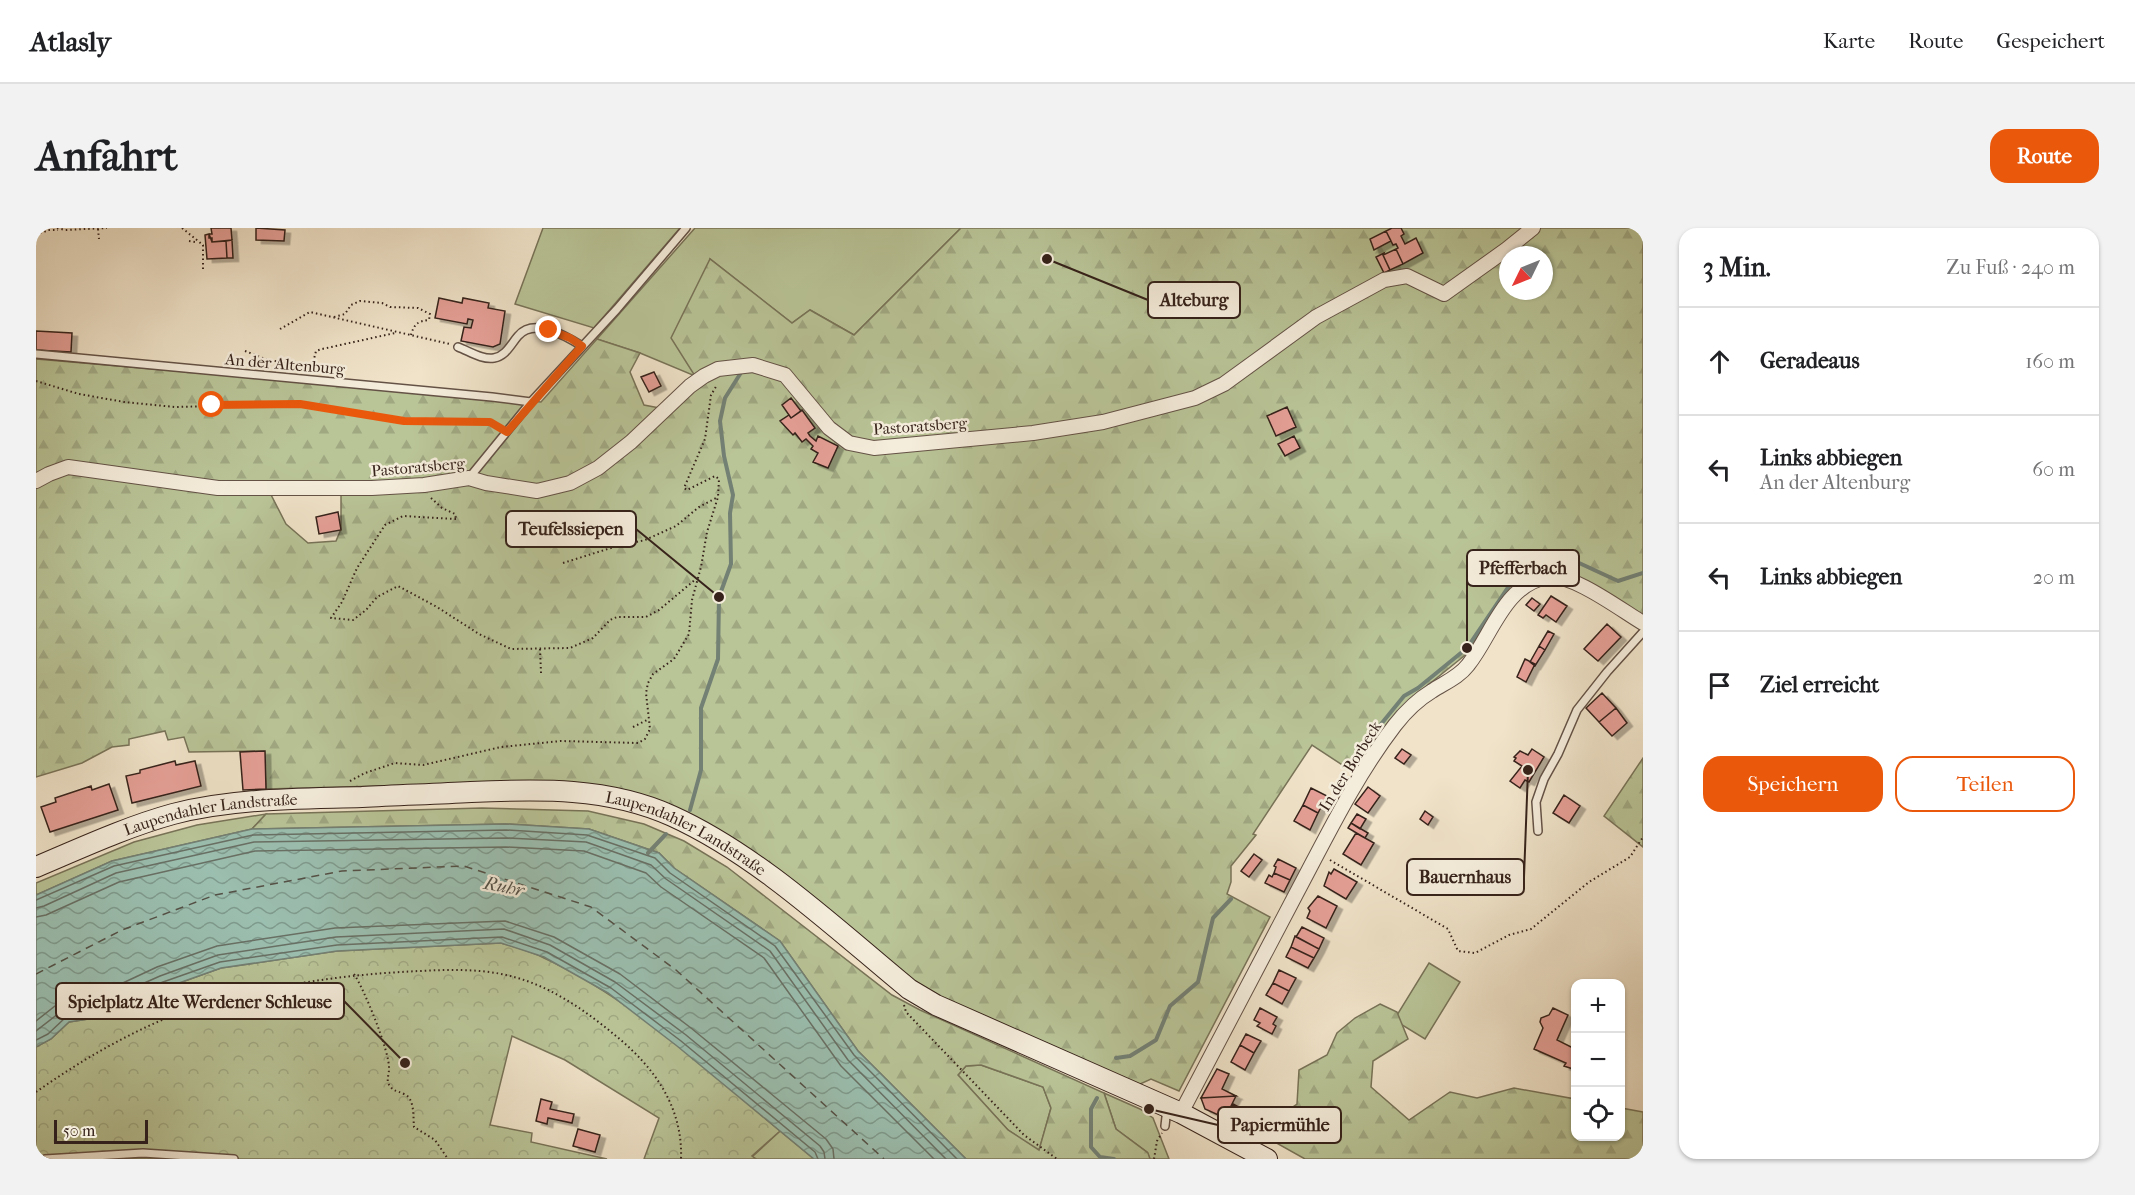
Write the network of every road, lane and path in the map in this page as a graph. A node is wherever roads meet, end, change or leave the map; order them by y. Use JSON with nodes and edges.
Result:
{"nodes":[{"id":1,"x":107,"y":228,"type":"edge"},
{"id":2,"x":686,"y":228,"type":"edge"},
{"id":3,"x":1533,"y":228,"type":"edge"},
{"id":4,"x":57,"y":229,"type":"edge"},
{"id":5,"x":98,"y":229,"type":"edge"},
{"id":6,"x":184,"y":229,"type":"edge"},
{"id":7,"x":36,"y":231,"type":"edge"},
{"id":8,"x":99,"y":239,"type":"dead end"},
{"id":9,"x":195,"y":239,"type":"junction"},
{"id":10,"x":189,"y":242,"type":"dead end"},
{"id":11,"x":203,"y":269,"type":"dead end"},
{"id":12,"x":334,"y":317,"type":"junction"},
{"id":13,"x":280,"y":329,"type":"dead end"},
{"id":14,"x":397,"y":332,"type":"junction"},
{"id":15,"x":411,"y":335,"type":"junction"},
{"id":16,"x":458,"y":346,"type":"joint"},
{"id":17,"x":582,"y":346,"type":"junction"},
{"id":18,"x":245,"y":351,"type":"dead end"},
{"id":19,"x":36,"y":354,"type":"edge"},
{"id":20,"x":722,"y":379,"type":"dead end"},
{"id":21,"x":36,"y":381,"type":"edge"},
{"id":22,"x":531,"y":402,"type":"junction"},
{"id":23,"x":507,"y":432,"type":"junction"},
{"id":24,"x":469,"y":478,"type":"junction"},
{"id":25,"x":36,"y":481,"type":"edge"},
{"id":26,"x":424,"y":485,"type":"junction"},
{"id":27,"x":718,"y":497,"type":"junction"},
{"id":28,"x":563,"y":563,"type":"dead end"},
{"id":29,"x":696,"y":579,"type":"junction"},
{"id":30,"x":1643,"y":623,"type":"edge"},
{"id":31,"x":1643,"y":632,"type":"edge"},
{"id":32,"x":540,"y":649,"type":"junction"},
{"id":33,"x":541,"y":674,"type":"dead end"},
{"id":34,"x":649,"y":719,"type":"junction"},
{"id":35,"x":633,"y":727,"type":"dead end"},
{"id":36,"x":349,"y":781,"type":"dead end"},
{"id":37,"x":1538,"y":831,"type":"dead end"},
{"id":38,"x":1643,"y":837,"type":"edge"},
{"id":39,"x":1318,"y":853,"type":"junction"},
{"id":40,"x":36,"y":867,"type":"edge"},
{"id":41,"x":354,"y":974,"type":"junction"},
{"id":42,"x":909,"y":989,"type":"junction"},
{"id":43,"x":36,"y":1092,"type":"edge"},
{"id":44,"x":1171,"y":1116,"type":"junction"},
{"id":45,"x":1233,"y":1141,"type":"junction"},
{"id":46,"x":45,"y":1159,"type":"edge"},
{"id":47,"x":234,"y":1159,"type":"edge"},
{"id":48,"x":448,"y":1159,"type":"edge"},
{"id":49,"x":681,"y":1159,"type":"edge"},
{"id":50,"x":1057,"y":1159,"type":"edge"},
{"id":51,"x":1154,"y":1159,"type":"edge"},
{"id":52,"x":1245,"y":1159,"type":"edge"},
{"id":53,"x":1267,"y":1159,"type":"edge"}],
"edges":[{"from":1,"to":5,"type":"path"},
{"from":2,"to":17,"type":"lane"},
{"from":3,"to":24,"type":"street","name":"Pastoratsberg"},
{"from":4,"to":5,"type":"path"},
{"from":4,"to":7,"type":"path"},
{"from":5,"to":8,"type":"path"},
{"from":6,"to":9,"type":"path"},
{"from":9,"to":10,"type":"path"},
{"from":9,"to":11,"type":"path"},
{"from":12,"to":13,"type":"path"},
{"from":12,"to":14,"type":"path"},
{"from":12,"to":15,"type":"path"},
{"from":14,"to":15,"type":"path"},
{"from":14,"to":18,"type":"path"},
{"from":15,"to":16,"type":"path"},
{"from":16,"to":17,"type":"lane"},
{"from":17,"to":22,"type":"lane"},
{"from":19,"to":22,"type":"lane","name":"An der Altenburg"},
{"from":20,"to":27,"type":"path"},
{"from":21,"to":23,"type":"path"},
{"from":22,"to":23,"type":"lane"},
{"from":23,"to":24,"type":"lane"},
{"from":24,"to":26,"type":"street","name":"Pastoratsberg"},
{"from":25,"to":26,"type":"street","name":"Pastoratsberg"},
{"from":26,"to":32,"type":"path"},
{"from":27,"to":28,"type":"path"},
{"from":27,"to":29,"type":"path"},
{"from":29,"to":32,"type":"path"},
{"from":29,"to":34,"type":"path"},
{"from":30,"to":39,"type":"street","name":"In der Borbeck"},
{"from":31,"to":37,"type":"lane"},
{"from":32,"to":33,"type":"path"},
{"from":34,"to":35,"type":"path"},
{"from":34,"to":36,"type":"path"},
{"from":38,"to":39,"type":"path"},
{"from":39,"to":44,"type":"street","name":"In der Borbeck"},
{"from":40,"to":42,"type":"main road","name":"Laupendahler Landstraße"},
{"from":41,"to":43,"type":"path"},
{"from":41,"to":48,"type":"path"},
{"from":41,"to":49,"type":"path"},
{"from":42,"to":44,"type":"main road","name":"Laupendahler Landstraße"},
{"from":42,"to":50,"type":"path"},
{"from":44,"to":45,"type":"main road","name":"Laupendahler Landstraße"},
{"from":44,"to":51,"type":"path"},
{"from":45,"to":52,"type":"lane"},
{"from":45,"to":53,"type":"main road","name":"Laupendahler Landstraße"},
{"from":46,"to":47,"type":"lane"}]}
